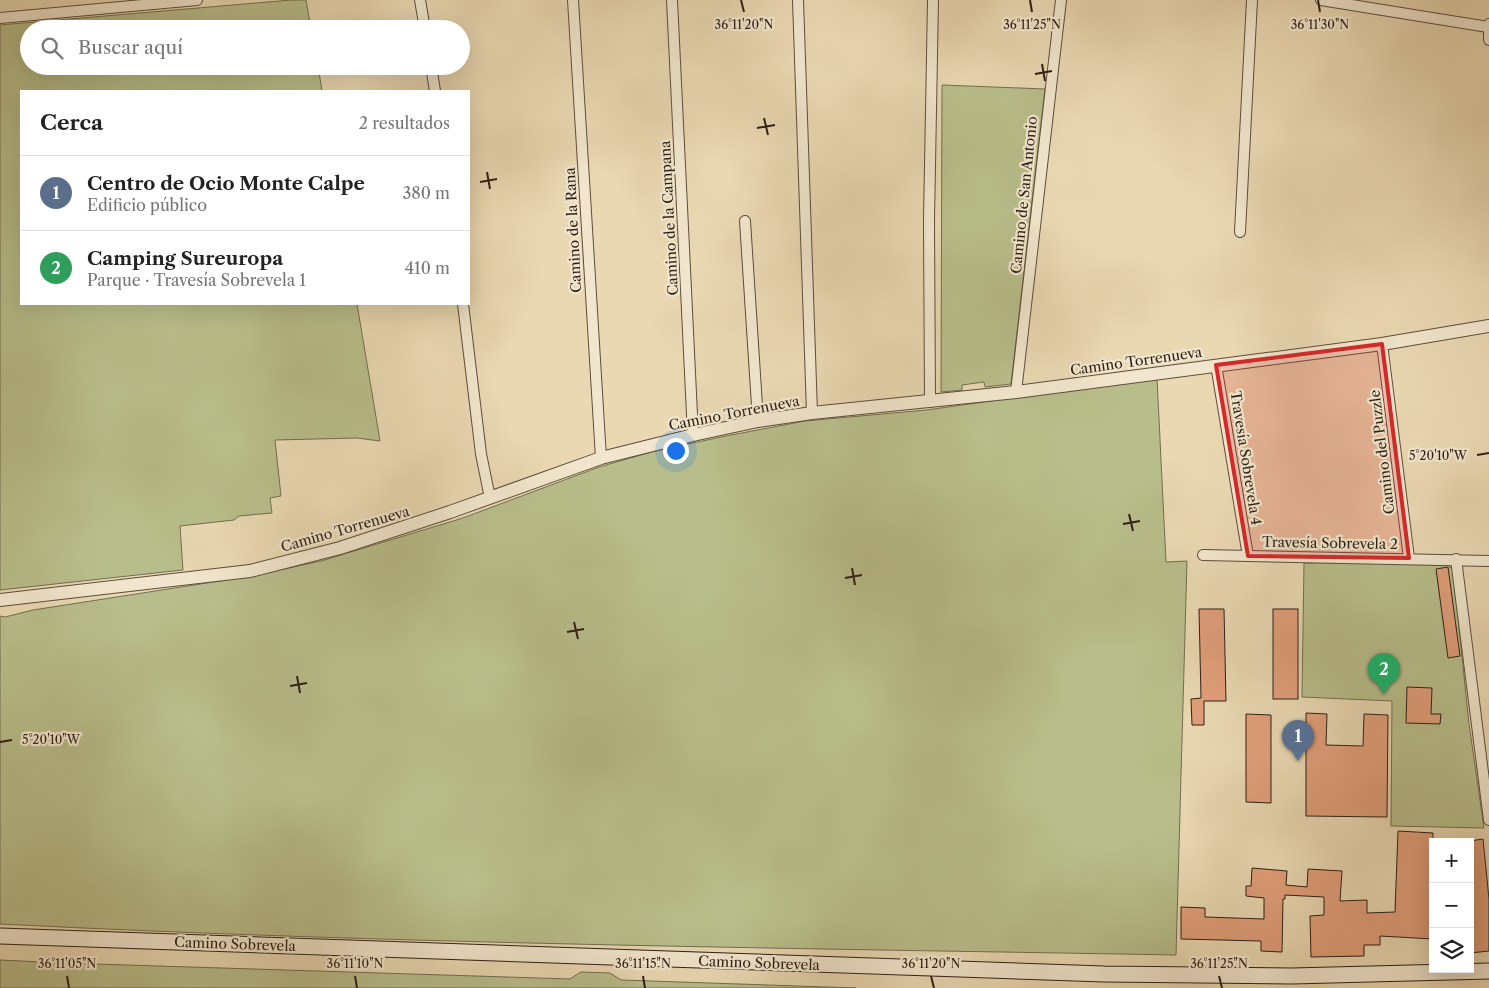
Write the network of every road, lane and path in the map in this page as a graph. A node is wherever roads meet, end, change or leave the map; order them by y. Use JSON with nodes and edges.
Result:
{"nodes":[{"id":1,"x":196,"y":0,"type":"edge"},
{"id":2,"x":420,"y":0,"type":"edge"},
{"id":3,"x":573,"y":0,"type":"edge"},
{"id":4,"x":672,"y":0,"type":"edge"},
{"id":5,"x":798,"y":0,"type":"edge"},
{"id":6,"x":934,"y":0,"type":"edge"},
{"id":7,"x":1061,"y":0,"type":"edge"},
{"id":8,"x":1252,"y":0,"type":"edge"},
{"id":9,"x":1321,"y":0,"type":"edge"},
{"id":10,"x":0,"y":18,"type":"edge"},
{"id":11,"x":423,"y":20,"type":"edge"},
{"id":12,"x":1489,"y":25,"type":"edge"},
{"id":13,"x":1489,"y":40,"type":"edge"},
{"id":14,"x":432,"y":75,"type":"edge"},
{"id":15,"x":435,"y":90,"type":"edge"},
{"id":16,"x":745,"y":221,"type":"dead end"},
{"id":17,"x":1240,"y":232,"type":"dead end"},
{"id":18,"x":463,"y":305,"type":"edge"},
{"id":19,"x":1489,"y":326,"type":"edge"},
{"id":20,"x":1382,"y":344,"type":"junction"},
{"id":21,"x":1216,"y":366,"type":"junction"},
{"id":22,"x":1016,"y":392,"type":"junction"},
{"id":23,"x":930,"y":402,"type":"junction"},
{"id":24,"x":812,"y":414,"type":"junction"},
{"id":25,"x":758,"y":421,"type":"junction"},
{"id":26,"x":693,"y":434,"type":"junction"},
{"id":27,"x":601,"y":458,"type":"junction"},
{"id":28,"x":490,"y":498,"type":"junction"},
{"id":29,"x":1203,"y":555,"type":"dead end"},
{"id":30,"x":1248,"y":556,"type":"junction"},
{"id":31,"x":1409,"y":558,"type":"junction"},
{"id":32,"x":1456,"y":559,"type":"junction"},
{"id":33,"x":1489,"y":561,"type":"edge"},
{"id":34,"x":0,"y":600,"type":"edge"},
{"id":35,"x":1489,"y":820,"type":"edge"},
{"id":36,"x":0,"y":936,"type":"edge"},
{"id":37,"x":1489,"y":971,"type":"edge"}],
"edges":[{"from":1,"to":10,"type":"street"},
{"from":2,"to":11,"type":"street"},
{"from":3,"to":27,"type":"street","name":"Camino de la Rana"},
{"from":4,"to":26,"type":"street","name":"Camino de la Campana"},
{"from":5,"to":24,"type":"street"},
{"from":6,"to":23,"type":"street"},
{"from":7,"to":22,"type":"street","name":"Camino de San Antonio"},
{"from":8,"to":17,"type":"street"},
{"from":9,"to":12,"type":"street"},
{"from":12,"to":13,"type":"street"},
{"from":14,"to":15,"type":"street"},
{"from":16,"to":25,"type":"street"},
{"from":18,"to":28,"type":"street"},
{"from":19,"to":20,"type":"street","name":"Camino Torrenueva"},
{"from":20,"to":21,"type":"street","name":"Camino Torrenueva"},
{"from":20,"to":31,"type":"street","name":"Camino del Puzzle"},
{"from":21,"to":22,"type":"street","name":"Camino Torrenueva"},
{"from":21,"to":30,"type":"street","name":"Travesía Sobrevela 4"},
{"from":22,"to":23,"type":"street","name":"Camino Torrenueva"},
{"from":23,"to":24,"type":"street","name":"Camino Torrenueva"},
{"from":24,"to":25,"type":"street","name":"Camino Torrenueva"},
{"from":25,"to":26,"type":"street","name":"Camino Torrenueva"},
{"from":26,"to":27,"type":"street","name":"Camino Torrenueva"},
{"from":27,"to":28,"type":"street","name":"Camino Torrenueva"},
{"from":28,"to":34,"type":"street","name":"Camino Torrenueva"},
{"from":29,"to":30,"type":"street","name":"Travesía Sobrevela 2"},
{"from":30,"to":31,"type":"street","name":"Travesía Sobrevela 2"},
{"from":31,"to":32,"type":"street","name":"Travesía Sobrevela 2"},
{"from":32,"to":33,"type":"street","name":"Travesía Sobrevela 2"},
{"from":32,"to":35,"type":"street"},
{"from":36,"to":37,"type":"main road","name":"Camino Sobrevela"}]}
